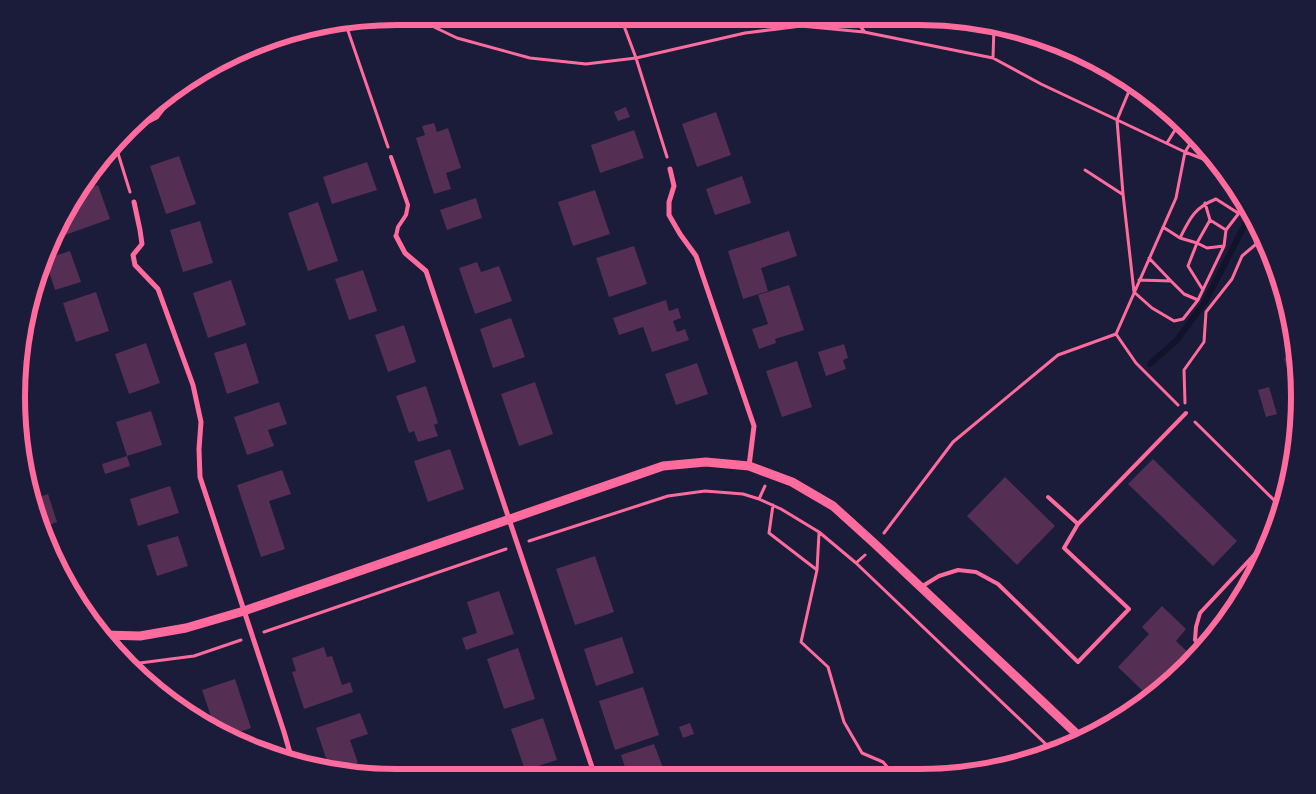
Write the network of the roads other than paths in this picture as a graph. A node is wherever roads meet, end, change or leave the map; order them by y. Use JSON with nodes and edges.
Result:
{"nodes":[{"id":1,"x":391,"y":157,"type":"road end"},
{"id":2,"x":670,"y":169,"type":"road end"},
{"id":3,"x":134,"y":202,"type":"road end"},
{"id":4,"x":396,"y":236,"type":"joint"},
{"id":5,"x":1186,"y":413,"type":"road end"},
{"id":6,"x":749,"y":466,"type":"junction"},
{"id":7,"x":1048,"y":496,"type":"dead end"},
{"id":8,"x":510,"y":519,"type":"junction"},
{"id":9,"x":1078,"y":524,"type":"junction"},
{"id":10,"x":1258,"y":551,"type":"edge"},
{"id":11,"x":921,"y":587,"type":"junction"},
{"id":12,"x":244,"y":611,"type":"junction"},
{"id":13,"x":112,"y":635,"type":"edge"},
{"id":14,"x":1198,"y":643,"type":"edge"},
{"id":15,"x":1077,"y":734,"type":"edge"},
{"id":16,"x":290,"y":753,"type":"edge"},
{"id":17,"x":592,"y":769,"type":"edge"}],
"edges":[{"from":1,"to":4,"type":"lane"},
{"from":2,"to":6,"type":"street"},
{"from":3,"to":12,"type":"street"},
{"from":4,"to":8,"type":"street"},
{"from":5,"to":9,"type":"lane"},
{"from":6,"to":8,"type":"street"},
{"from":6,"to":11,"type":"street"},
{"from":7,"to":9,"type":"lane"},
{"from":8,"to":12,"type":"street"},
{"from":8,"to":17,"type":"street"},
{"from":9,"to":11,"type":"lane"},
{"from":10,"to":14,"type":"lane"},
{"from":11,"to":15,"type":"street"},
{"from":12,"to":13,"type":"street"},
{"from":12,"to":16,"type":"street"}]}
